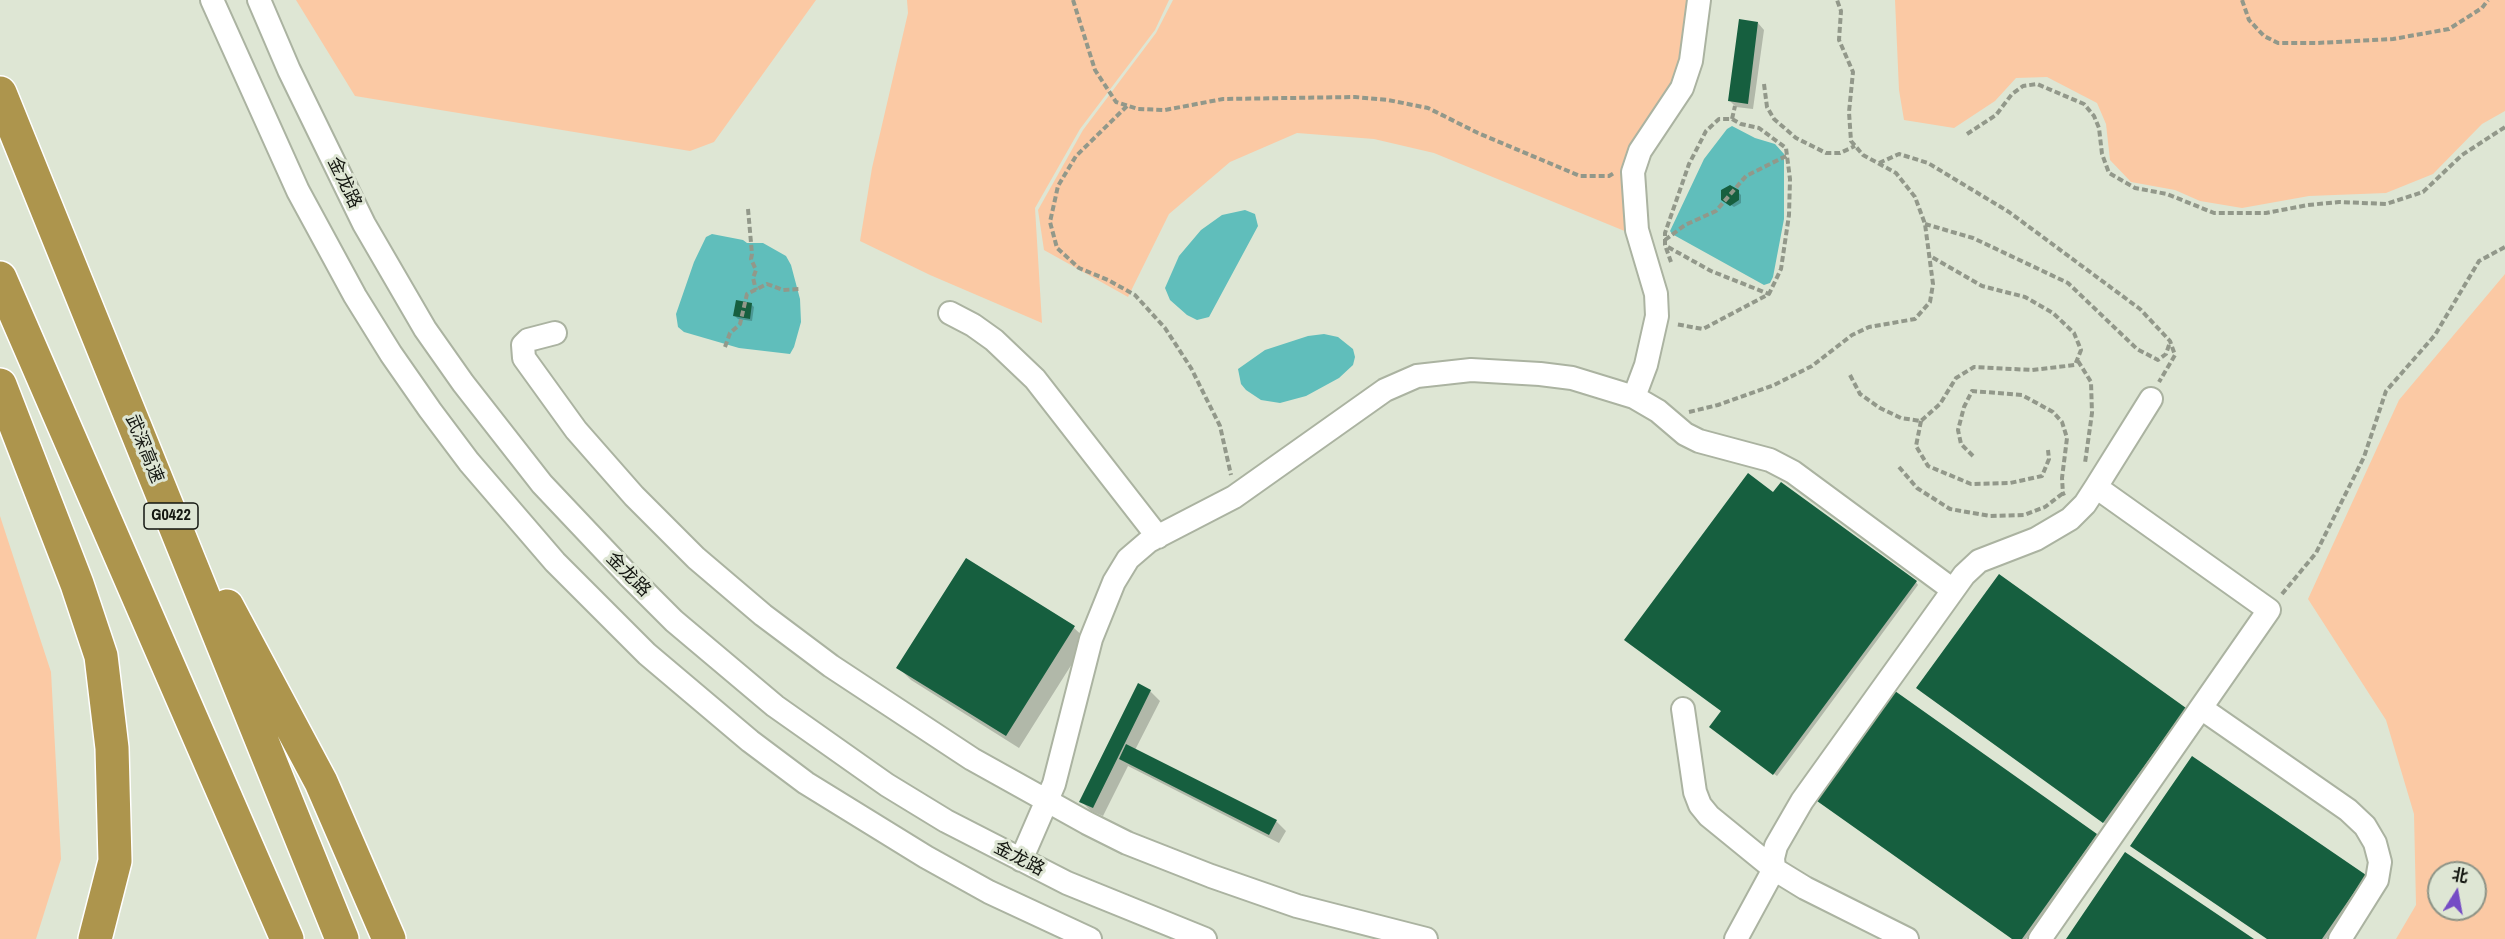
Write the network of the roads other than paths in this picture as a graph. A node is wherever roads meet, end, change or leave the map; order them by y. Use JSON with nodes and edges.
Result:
{"nodes":[{"id":1,"x":212,"y":0,"type":"edge"},
{"id":2,"x":259,"y":0,"type":"edge"},
{"id":3,"x":1699,"y":0,"type":"edge"},
{"id":4,"x":0,"y":93,"type":"edge"},
{"id":5,"x":0,"y":278,"type":"edge"},
{"id":6,"x":950,"y":313,"type":"dead end"},
{"id":7,"x":555,"y":333,"type":"dead end"},
{"id":8,"x":0,"y":385,"type":"edge"},
{"id":9,"x":1634,"y":397,"type":"junction"},
{"id":10,"x":2151,"y":399,"type":"road end"},
{"id":11,"x":146,"y":456,"type":"junction"},
{"id":12,"x":2096,"y":487,"type":"junction"},
{"id":13,"x":1158,"y":537,"type":"junction"},
{"id":14,"x":1953,"y":590,"type":"junction"},
{"id":15,"x":2201,"y":708,"type":"junction"},
{"id":16,"x":1683,"y":709,"type":"dead end"},
{"id":17,"x":1048,"y":802,"type":"junction"},
{"id":18,"x":1021,"y":860,"type":"junction"},
{"id":19,"x":1774,"y":869,"type":"junction"},
{"id":20,"x":95,"y":939,"type":"edge"},
{"id":21,"x":287,"y":939,"type":"edge"},
{"id":22,"x":342,"y":939,"type":"edge"},
{"id":23,"x":389,"y":939,"type":"edge"},
{"id":24,"x":1090,"y":939,"type":"edge"},
{"id":25,"x":1205,"y":939,"type":"edge"},
{"id":26,"x":1426,"y":939,"type":"edge"},
{"id":27,"x":1736,"y":939,"type":"edge"},
{"id":28,"x":1907,"y":939,"type":"edge"},
{"id":29,"x":2040,"y":939,"type":"edge"},
{"id":30,"x":2340,"y":939,"type":"edge"}],
"edges":[{"from":1,"to":24,"type":"street"},
{"from":2,"to":18,"type":"street","name":"金龙路"},
{"from":3,"to":9,"type":"street"},
{"from":4,"to":11,"type":"highway","name":"武深高速","number":"G0422"},
{"from":5,"to":21,"type":"highway"},
{"from":6,"to":13,"type":"street"},
{"from":7,"to":17,"type":"street"},
{"from":8,"to":20,"type":"highway"},
{"from":9,"to":13,"type":"street"},
{"from":9,"to":14,"type":"street"},
{"from":10,"to":12,"type":"street"},
{"from":11,"to":22,"type":"highway","name":"武深高速","number":"G0422"},
{"from":11,"to":23,"type":"highway"},
{"from":12,"to":14,"type":"street"},
{"from":12,"to":15,"type":"street"},
{"from":13,"to":17,"type":"street"},
{"from":14,"to":19,"type":"street"},
{"from":15,"to":29,"type":"street"},
{"from":15,"to":30,"type":"street"},
{"from":16,"to":19,"type":"street"},
{"from":17,"to":18,"type":"street"},
{"from":17,"to":26,"type":"street"},
{"from":18,"to":25,"type":"street","name":"金龙路"},
{"from":19,"to":27,"type":"street"},
{"from":19,"to":28,"type":"street"}]}
